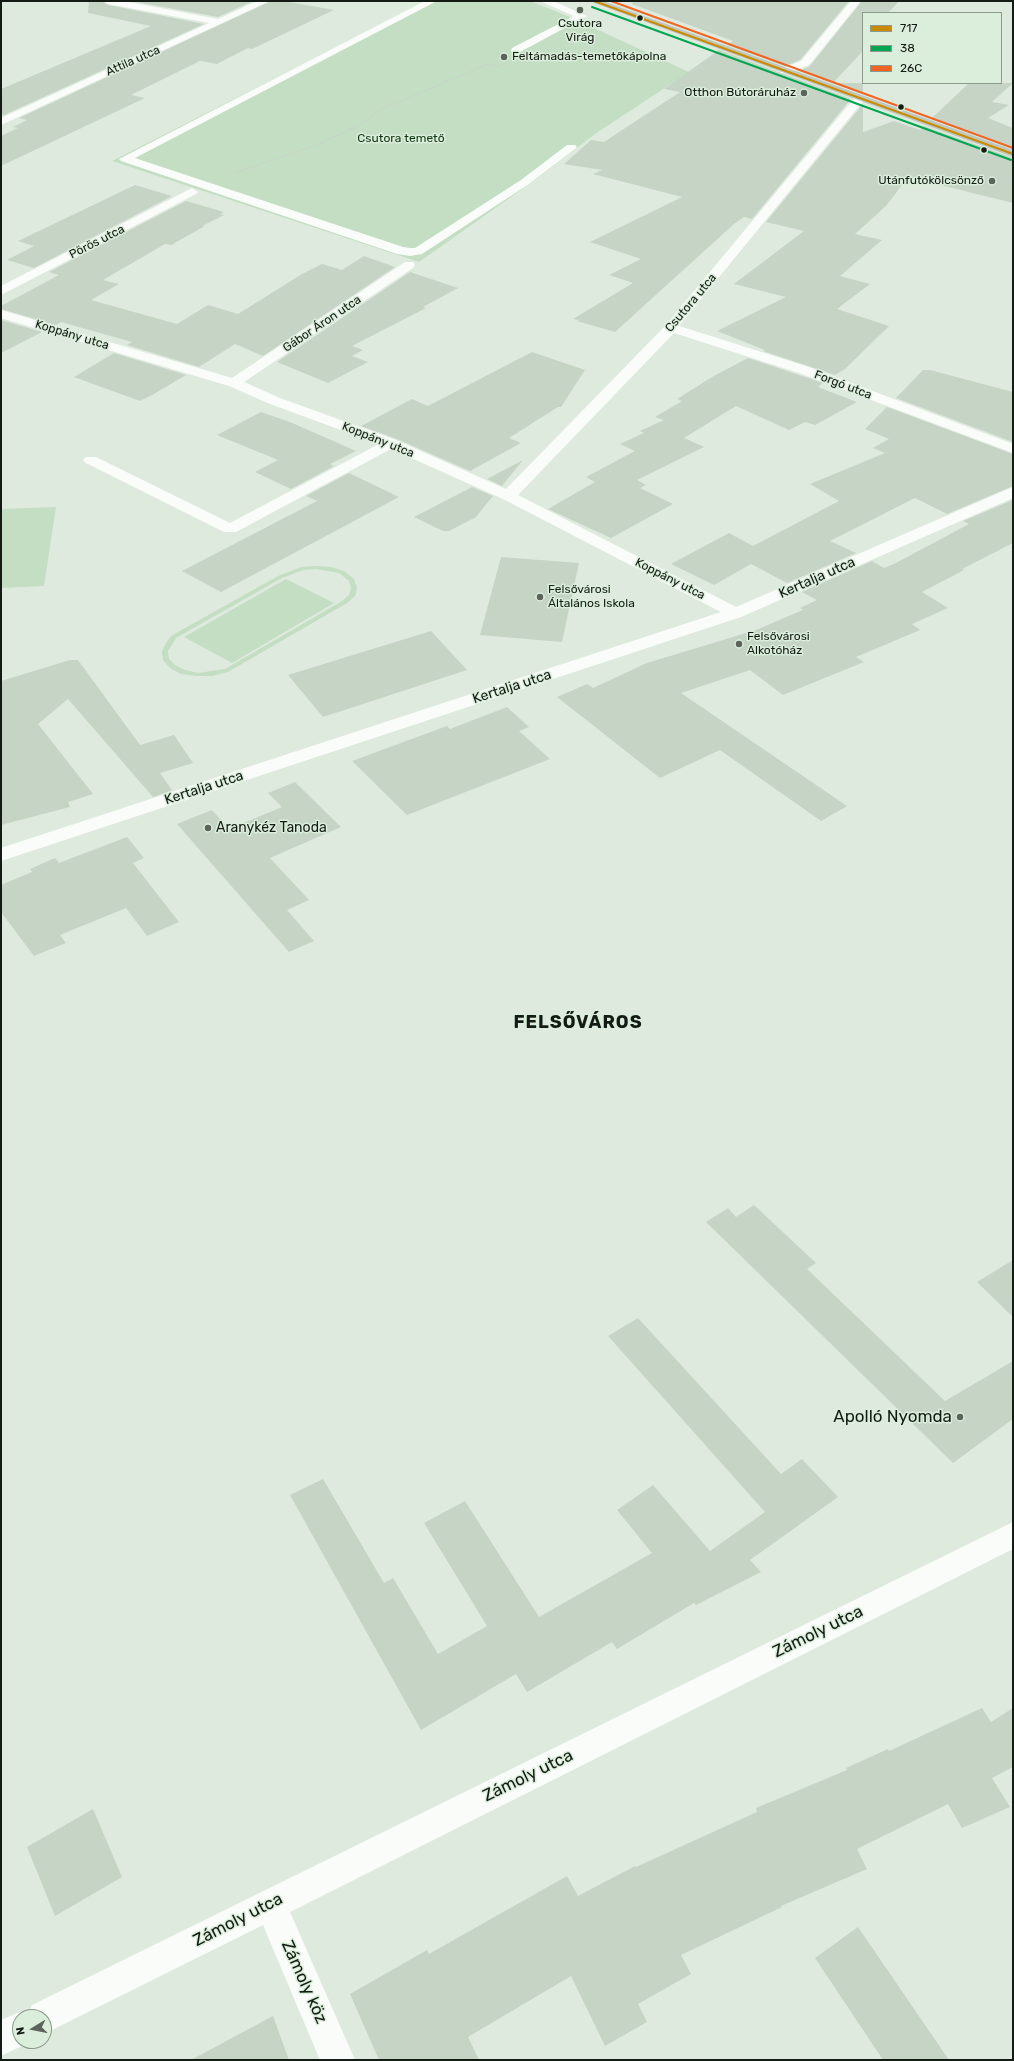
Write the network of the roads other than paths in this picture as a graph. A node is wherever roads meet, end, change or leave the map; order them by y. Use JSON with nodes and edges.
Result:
{"nodes":[{"id":1,"x":108,"y":1,"type":"edge"},
{"id":2,"x":265,"y":1,"type":"edge"},
{"id":3,"x":432,"y":1,"type":"edge"},
{"id":4,"x":545,"y":1,"type":"edge"},
{"id":5,"x":594,"y":1,"type":"edge"},
{"id":6,"x":856,"y":1,"type":"edge"},
{"id":7,"x":219,"y":22,"type":"junction"},
{"id":8,"x":516,"y":50,"type":"road end"},
{"id":9,"x":785,"y":71,"type":"junction"},
{"id":10,"x":860,"y":98,"type":"junction"},
{"id":11,"x":1,"y":112,"type":"edge"},
{"id":12,"x":16,"y":115,"type":"junction"},
{"id":13,"x":1,"y":122,"type":"edge"},
{"id":14,"x":571,"y":147,"type":"dead end"},
{"id":15,"x":1013,"y":154,"type":"edge"},
{"id":16,"x":192,"y":192,"type":"dead end"},
{"id":17,"x":409,"y":265,"type":"dead end"},
{"id":18,"x":1,"y":291,"type":"edge"},
{"id":19,"x":1,"y":314,"type":"edge"},
{"id":20,"x":671,"y":328,"type":"junction"},
{"id":21,"x":234,"y":383,"type":"junction"},
{"id":22,"x":391,"y":443,"type":"junction"},
{"id":23,"x":1013,"y":449,"type":"edge"},
{"id":24,"x":91,"y":460,"type":"dead end"},
{"id":25,"x":1013,"y":492,"type":"edge"},
{"id":26,"x":508,"y":496,"type":"junction"},
{"id":27,"x":735,"y":613,"type":"junction"},
{"id":28,"x":1,"y":855,"type":"edge"},
{"id":29,"x":1013,"y":1535,"type":"edge"},
{"id":30,"x":270,"y":1904,"type":"junction"},
{"id":31,"x":52,"y":2013,"type":"edge"},
{"id":32,"x":12,"y":2033,"type":"edge"},
{"id":33,"x":1,"y":2039,"type":"edge"},
{"id":34,"x":338,"y":2060,"type":"edge"}],
"edges":[{"from":1,"to":7,"type":"street"},
{"from":2,"to":7,"type":"street","name":"Attila utca"},
{"from":3,"to":14,"type":"street"},
{"from":4,"to":8,"type":"street"},
{"from":5,"to":9,"type":"main road"},
{"from":6,"to":9,"type":"street"},
{"from":7,"to":12,"type":"street","name":"Attila utca"},
{"from":9,"to":10,"type":"main road"},
{"from":10,"to":15,"type":"main road"},
{"from":10,"to":20,"type":"street","name":"Csutora utca"},
{"from":11,"to":12,"type":"street"},
{"from":12,"to":13,"type":"street","name":"Attila utca"},
{"from":16,"to":18,"type":"street","name":"Pörös utca"},
{"from":17,"to":21,"type":"street","name":"Gábor Áron utca"},
{"from":19,"to":21,"type":"street","name":"Koppány utca"},
{"from":20,"to":23,"type":"street","name":"Forgó utca"},
{"from":20,"to":26,"type":"street","name":"Csutora utca"},
{"from":21,"to":22,"type":"street","name":"Koppány utca"},
{"from":22,"to":24,"type":"street"},
{"from":22,"to":26,"type":"street","name":"Koppány utca"},
{"from":25,"to":27,"type":"street","name":"Kertalja utca"},
{"from":26,"to":27,"type":"street","name":"Koppány utca"},
{"from":27,"to":28,"type":"street","name":"Kertalja utca"},
{"from":29,"to":30,"type":"street","name":"Zámoly utca"},
{"from":30,"to":31,"type":"street","name":"Zámoly utca"},
{"from":30,"to":34,"type":"street","name":"Zámoly köz"},
{"from":32,"to":33,"type":"street"}]}
